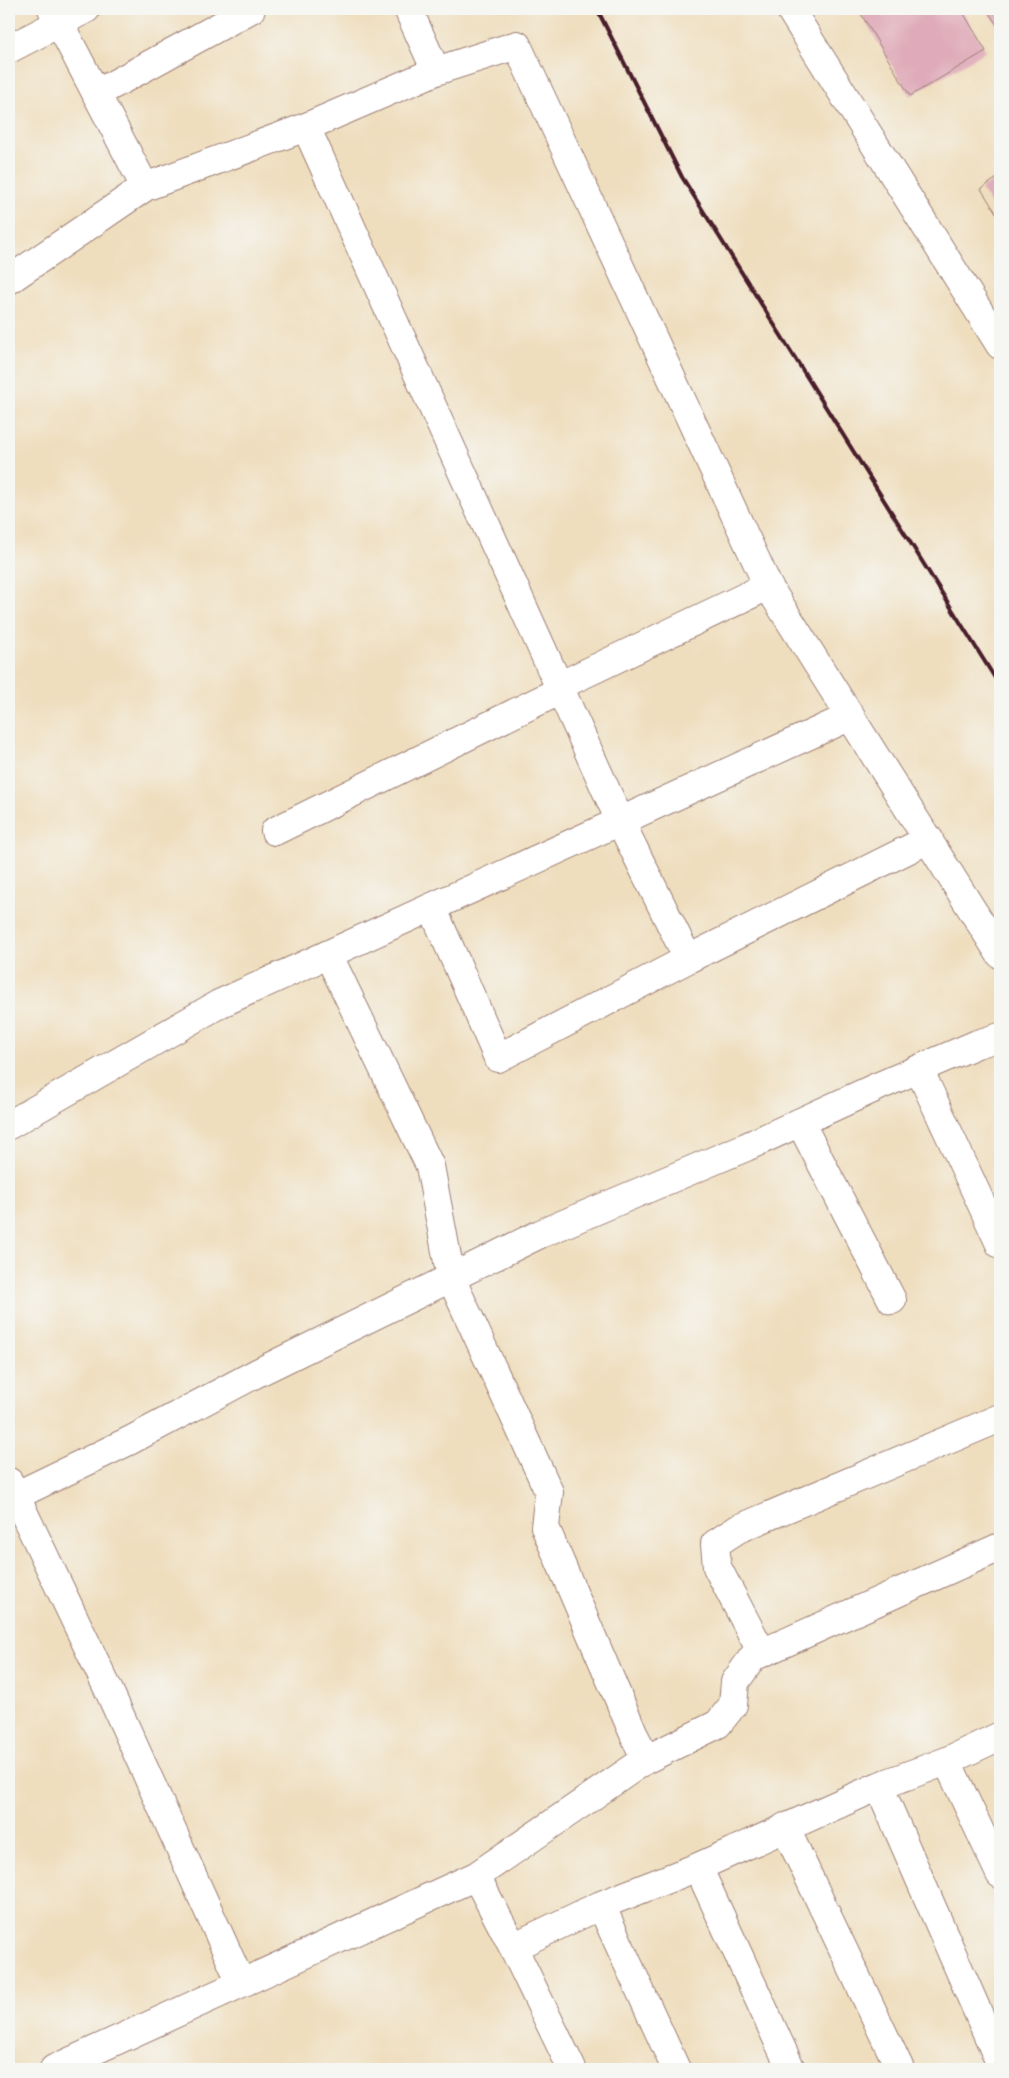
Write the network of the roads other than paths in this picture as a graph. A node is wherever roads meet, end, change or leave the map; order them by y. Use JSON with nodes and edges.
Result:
{"nodes":[{"id":1,"x":86,"y":9,"type":"edge"},
{"id":2,"x":252,"y":9,"type":"edge"},
{"id":3,"x":408,"y":9,"type":"edge"},
{"id":4,"x":790,"y":9,"type":"edge"},
{"id":5,"x":56,"y":16,"type":"edge"},
{"id":6,"x":9,"y":49,"type":"edge"},
{"id":7,"x":436,"y":71,"type":"junction"},
{"id":8,"x":96,"y":94,"type":"junction"},
{"id":9,"x":306,"y":127,"type":"junction"},
{"id":10,"x":145,"y":188,"type":"junction"},
{"id":11,"x":9,"y":280,"type":"edge"},
{"id":12,"x":1000,"y":345,"type":"edge"},
{"id":13,"x":768,"y":586,"type":"junction"},
{"id":14,"x":559,"y":686,"type":"junction"},
{"id":15,"x":851,"y":716,"type":"junction"},
{"id":16,"x":620,"y":821,"type":"junction"},
{"id":17,"x":275,"y":831,"type":"dead end"},
{"id":18,"x":929,"y":839,"type":"junction"},
{"id":19,"x":432,"y":907,"type":"junction"},
{"id":20,"x":328,"y":954,"type":"junction"},
{"id":21,"x":1000,"y":954,"type":"edge"},
{"id":22,"x":688,"y":959,"type":"junction"},
{"id":23,"x":1000,"y":1037,"type":"edge"},
{"id":24,"x":919,"y":1069,"type":"junction"},
{"id":25,"x":800,"y":1122,"type":"junction"},
{"id":26,"x":9,"y":1125,"type":"edge"},
{"id":27,"x":1000,"y":1244,"type":"edge"},
{"id":28,"x":451,"y":1278,"type":"junction"},
{"id":29,"x":892,"y":1300,"type":"dead end"},
{"id":30,"x":1000,"y":1418,"type":"edge"},
{"id":31,"x":11,"y":1492,"type":"edge"},
{"id":32,"x":1000,"y":1547,"type":"edge"},
{"id":33,"x":762,"y":1653,"type":"junction"},
{"id":34,"x":1000,"y":1736,"type":"edge"},
{"id":35,"x":645,"y":1760,"type":"junction"},
{"id":36,"x":947,"y":1761,"type":"junction"},
{"id":37,"x":879,"y":1786,"type":"junction"},
{"id":38,"x":784,"y":1827,"type":"junction"},
{"id":39,"x":698,"y":1867,"type":"junction"},
{"id":40,"x":1000,"y":1874,"type":"edge"},
{"id":41,"x":476,"y":1876,"type":"junction"},
{"id":42,"x":602,"y":1905,"type":"junction"},
{"id":43,"x":513,"y":1947,"type":"junction"},
{"id":44,"x":241,"y":1983,"type":"junction"},
{"id":45,"x":1000,"y":2063,"type":"edge"},
{"id":46,"x":54,"y":2069,"type":"edge"},
{"id":47,"x":572,"y":2069,"type":"edge"},
{"id":48,"x":676,"y":2069,"type":"edge"},
{"id":49,"x":791,"y":2069,"type":"edge"},
{"id":50,"x":900,"y":2069,"type":"edge"}],
"edges":[{"from":1,"to":5,"type":"street"},
{"from":2,"to":8,"type":"street"},
{"from":3,"to":7,"type":"street"},
{"from":4,"to":12,"type":"street"},
{"from":5,"to":6,"type":"street"},
{"from":5,"to":8,"type":"street"},
{"from":7,"to":9,"type":"street"},
{"from":7,"to":13,"type":"street"},
{"from":8,"to":10,"type":"street"},
{"from":9,"to":10,"type":"street"},
{"from":9,"to":14,"type":"street"},
{"from":10,"to":11,"type":"street"},
{"from":13,"to":14,"type":"street"},
{"from":13,"to":15,"type":"street"},
{"from":14,"to":16,"type":"street"},
{"from":14,"to":17,"type":"street"},
{"from":15,"to":16,"type":"street"},
{"from":15,"to":18,"type":"street"},
{"from":16,"to":19,"type":"street"},
{"from":16,"to":22,"type":"street"},
{"from":18,"to":21,"type":"street"},
{"from":18,"to":22,"type":"street"},
{"from":19,"to":20,"type":"street"},
{"from":19,"to":22,"type":"street"},
{"from":20,"to":26,"type":"street"},
{"from":20,"to":28,"type":"street"},
{"from":23,"to":24,"type":"street"},
{"from":24,"to":25,"type":"street"},
{"from":24,"to":27,"type":"street"},
{"from":25,"to":28,"type":"street"},
{"from":25,"to":29,"type":"street"},
{"from":28,"to":31,"type":"street"},
{"from":28,"to":35,"type":"street"},
{"from":30,"to":33,"type":"street"},
{"from":31,"to":44,"type":"street"},
{"from":32,"to":33,"type":"street"},
{"from":33,"to":35,"type":"street"},
{"from":34,"to":36,"type":"street"},
{"from":35,"to":41,"type":"street"},
{"from":36,"to":37,"type":"street"},
{"from":36,"to":40,"type":"street"},
{"from":37,"to":38,"type":"street"},
{"from":37,"to":45,"type":"street"},
{"from":38,"to":39,"type":"street"},
{"from":38,"to":50,"type":"street"},
{"from":39,"to":42,"type":"street"},
{"from":39,"to":49,"type":"street"},
{"from":41,"to":43,"type":"street"},
{"from":41,"to":44,"type":"street"},
{"from":42,"to":43,"type":"street"},
{"from":42,"to":48,"type":"street"},
{"from":43,"to":47,"type":"street"},
{"from":44,"to":46,"type":"street"}]}
